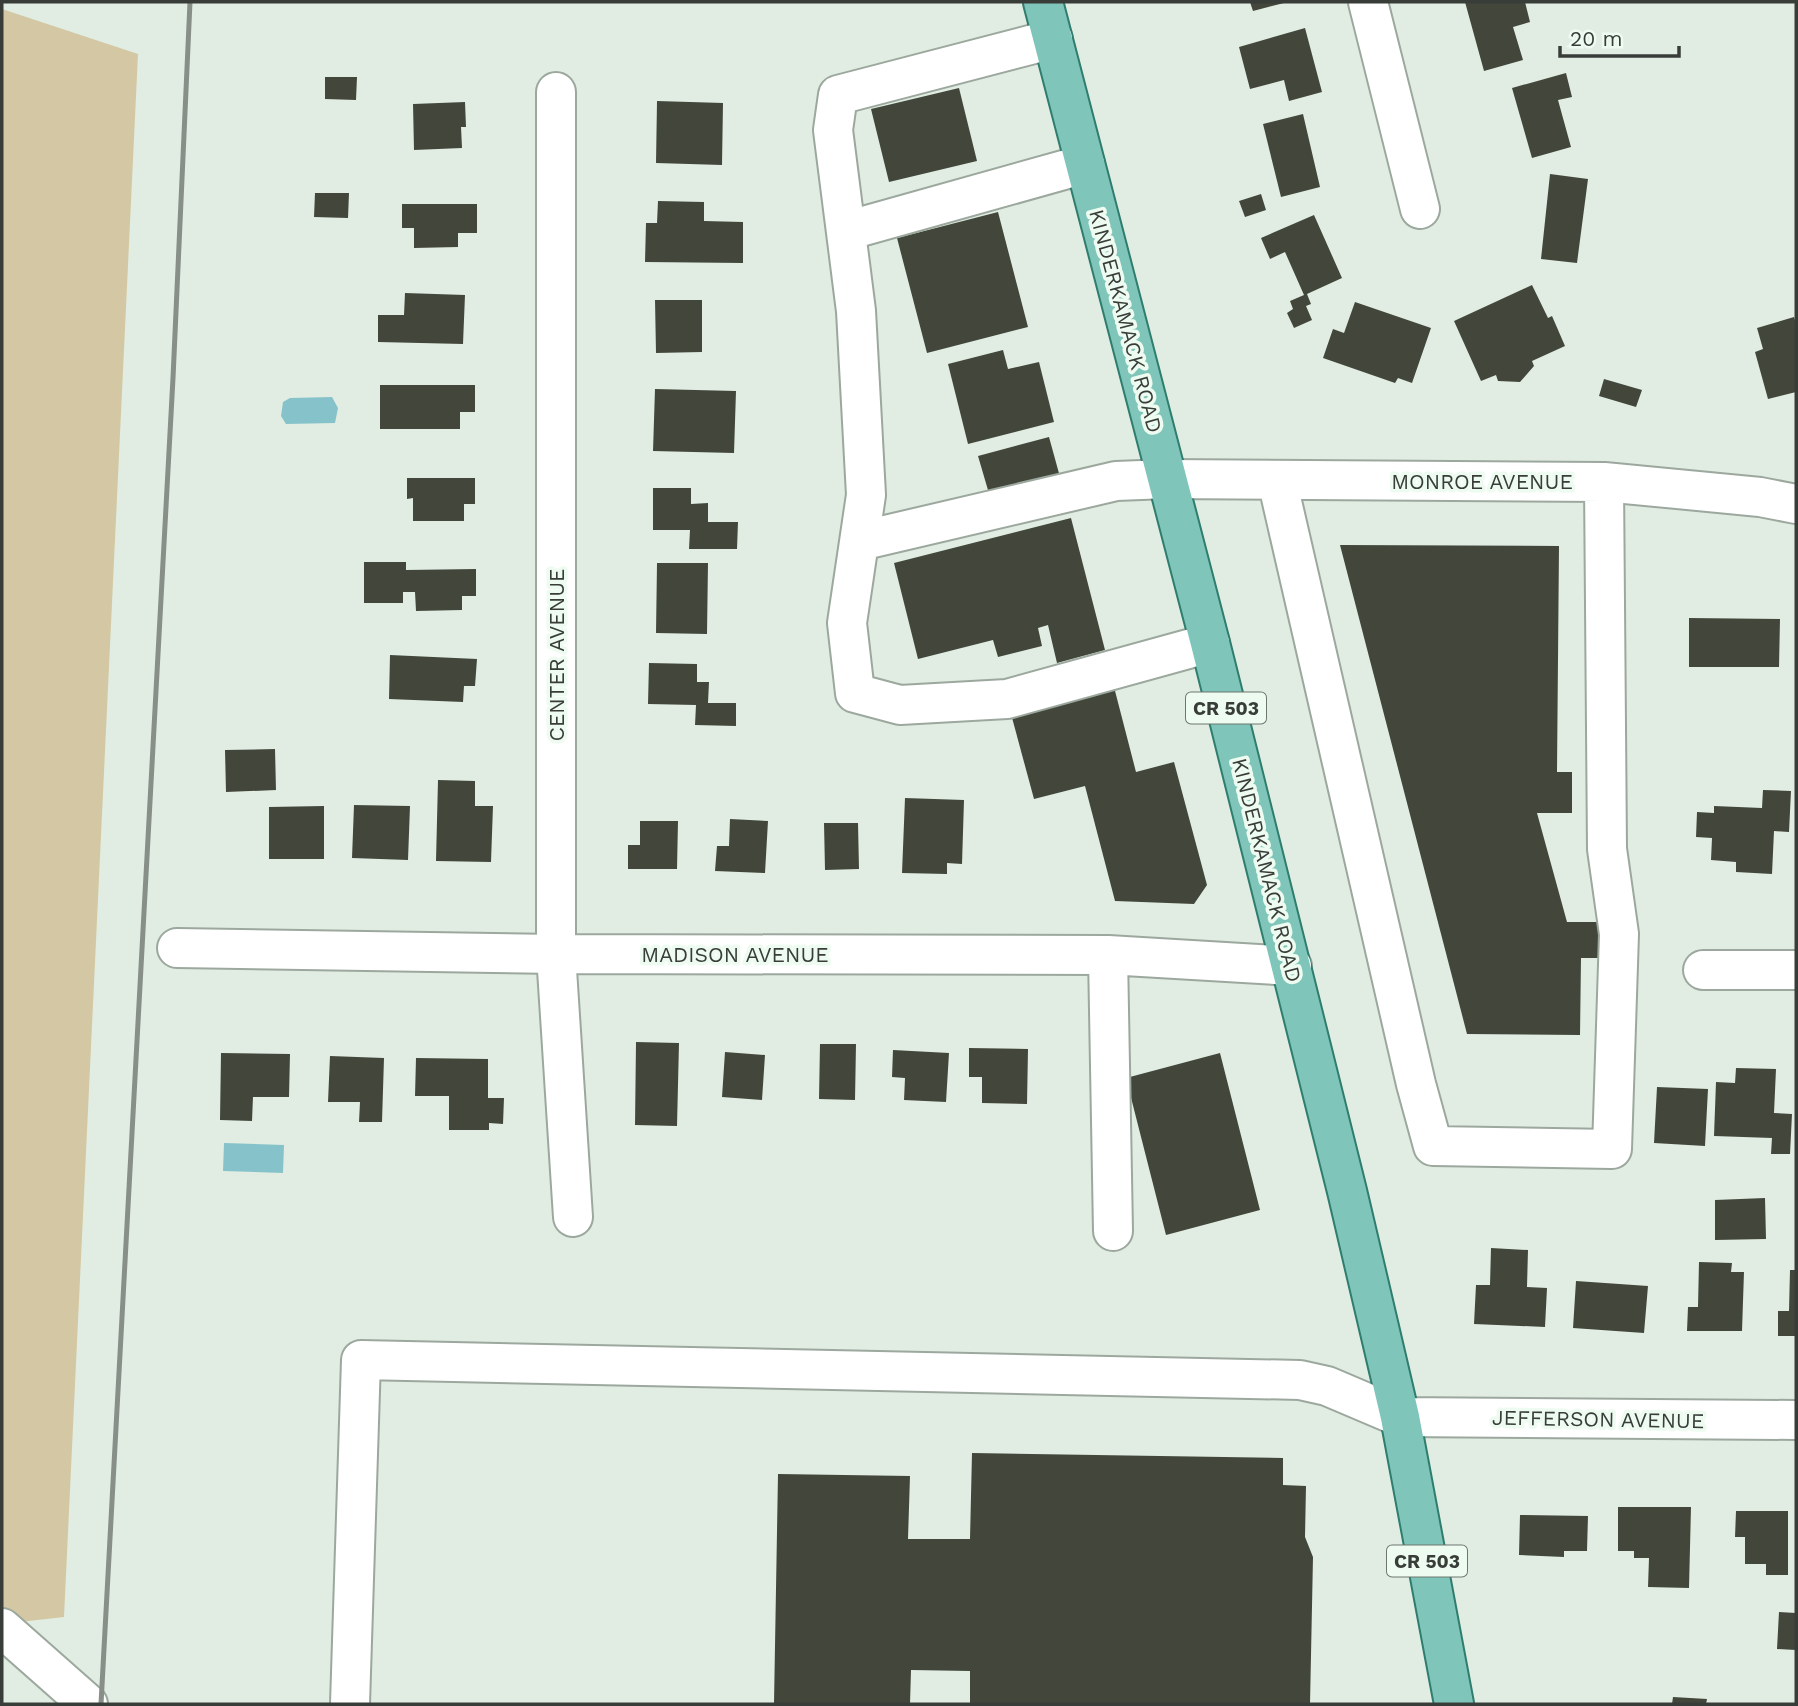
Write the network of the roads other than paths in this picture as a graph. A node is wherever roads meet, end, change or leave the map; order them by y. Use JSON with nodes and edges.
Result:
{"nodes":[{"id":1,"x":1043,"y":2,"type":"edge"},
{"id":2,"x":1368,"y":2,"type":"edge"},
{"id":3,"x":1053,"y":39,"type":"junction"},
{"id":4,"x":556,"y":92,"type":"dead end"},
{"id":5,"x":1086,"y":164,"type":"junction"},
{"id":6,"x":1420,"y":209,"type":"dead end"},
{"id":7,"x":846,"y":232,"type":"junction"},
{"id":8,"x":1167,"y":479,"type":"junction"},
{"id":9,"x":1277,"y":480,"type":"junction"},
{"id":10,"x":1604,"y":482,"type":"junction"},
{"id":11,"x":1796,"y":504,"type":"edge"},
{"id":12,"x":860,"y":541,"type":"junction"},
{"id":13,"x":1210,"y":643,"type":"junction"},
{"id":14,"x":177,"y":948,"type":"dead end"},
{"id":15,"x":556,"y":954,"type":"junction"},
{"id":16,"x":1108,"y":955,"type":"junction"},
{"id":17,"x":1292,"y":966,"type":"junction"},
{"id":18,"x":1703,"y":970,"type":"dead end"},
{"id":19,"x":1796,"y":970,"type":"edge"},
{"id":20,"x":573,"y":1217,"type":"dead end"},
{"id":21,"x":1113,"y":1231,"type":"dead end"},
{"id":22,"x":1400,"y":1417,"type":"junction"},
{"id":23,"x":1796,"y":1420,"type":"edge"},
{"id":24,"x":2,"y":1628,"type":"edge"},
{"id":25,"x":88,"y":1704,"type":"edge"},
{"id":26,"x":350,"y":1704,"type":"edge"},
{"id":27,"x":1454,"y":1704,"type":"edge"}],
"edges":[{"from":1,"to":3,"type":"main road","name":"KINDERKAMACK ROAD","number":"CR 503"},
{"from":2,"to":6,"type":"street"},
{"from":3,"to":5,"type":"main road","name":"KINDERKAMACK ROAD","number":"CR 503"},
{"from":3,"to":7,"type":"street"},
{"from":4,"to":15,"type":"street","name":"CENTER AVENUE"},
{"from":5,"to":7,"type":"street"},
{"from":5,"to":8,"type":"main road","name":"KINDERKAMACK ROAD","number":"CR 503"},
{"from":7,"to":12,"type":"street"},
{"from":8,"to":9,"type":"street","name":"MONROE AVENUE"},
{"from":8,"to":12,"type":"street","name":"MONROE AVENUE"},
{"from":8,"to":13,"type":"main road","name":"KINDERKAMACK ROAD","number":"CR 503"},
{"from":9,"to":10,"type":"street","name":"MONROE AVENUE"},
{"from":9,"to":10,"type":"street"},
{"from":10,"to":11,"type":"street","name":"MONROE AVENUE"},
{"from":12,"to":13,"type":"street"},
{"from":13,"to":17,"type":"main road","name":"KINDERKAMACK ROAD","number":"CR 503"},
{"from":14,"to":15,"type":"street","name":"MADISON AVENUE"},
{"from":15,"to":16,"type":"street","name":"MADISON AVENUE"},
{"from":15,"to":20,"type":"street","name":"CENTER AVENUE"},
{"from":16,"to":17,"type":"street","name":"MADISON AVENUE"},
{"from":16,"to":21,"type":"street"},
{"from":17,"to":22,"type":"main road","name":"KINDERKAMACK ROAD","number":"CR 503"},
{"from":18,"to":19,"type":"street"},
{"from":22,"to":23,"type":"street","name":"JEFFERSON AVENUE"},
{"from":22,"to":26,"type":"street"},
{"from":22,"to":27,"type":"main road","name":"KINDERKAMACK ROAD","number":"CR 503"},
{"from":24,"to":25,"type":"street"}]}
